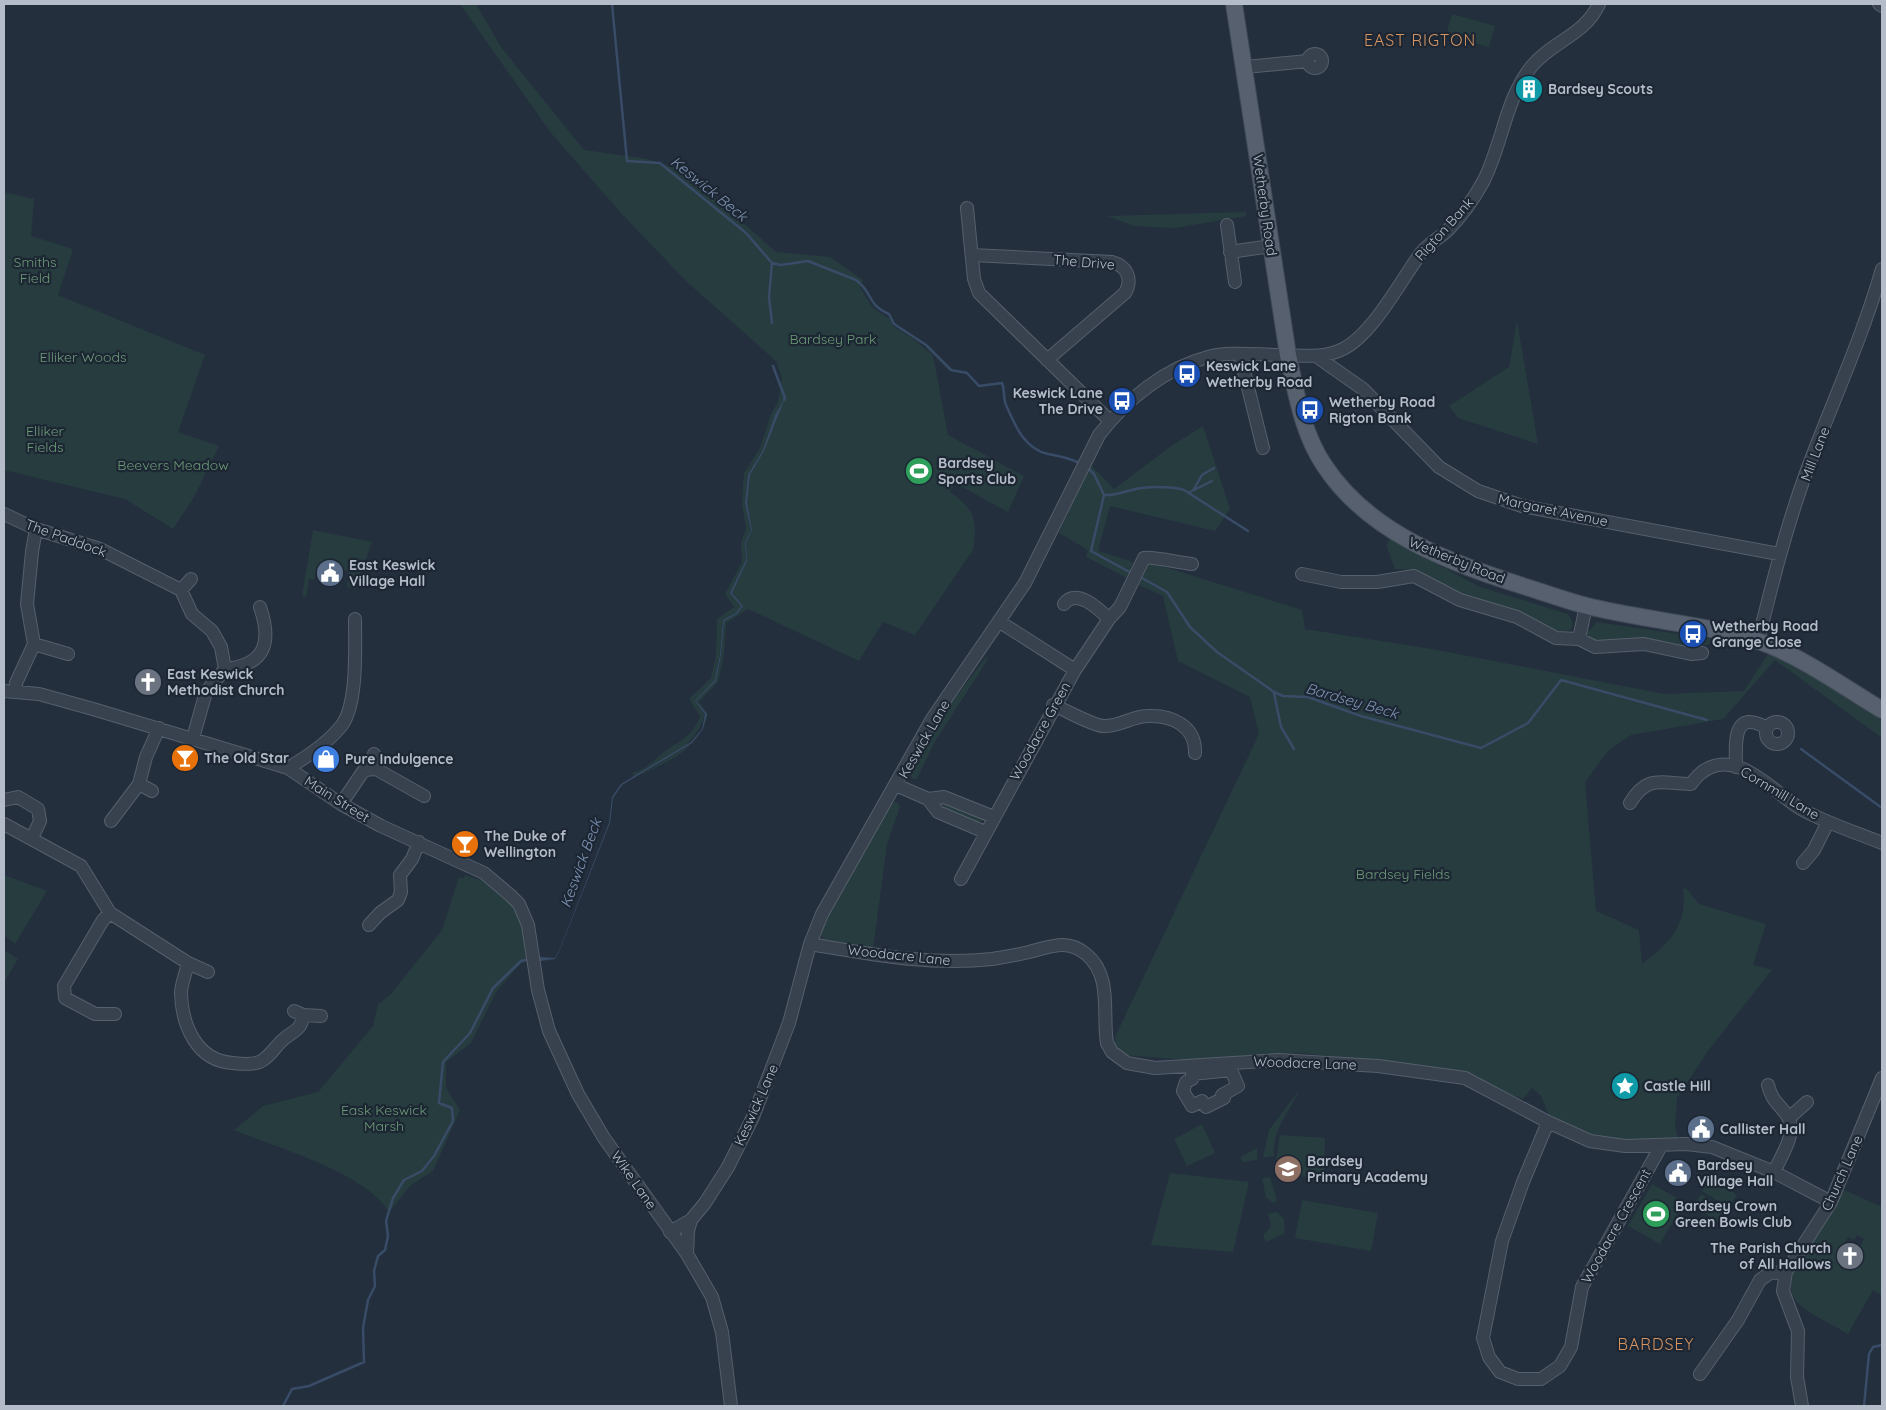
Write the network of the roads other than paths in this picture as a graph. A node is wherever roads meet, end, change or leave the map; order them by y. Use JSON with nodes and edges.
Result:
{"nodes":[{"id":1,"x":1234,"y":4,"type":"edge"},
{"id":2,"x":1599,"y":4,"type":"edge"},
{"id":3,"x":1879,"y":4,"type":"edge"},
{"id":4,"x":1882,"y":6,"type":"edge"},
{"id":5,"x":1308,"y":62,"type":"dead end"},
{"id":6,"x":1245,"y":67,"type":"junction"},
{"id":7,"x":967,"y":208,"type":"dead end"},
{"id":8,"x":1226,"y":225,"type":"dead end"},
{"id":9,"x":1271,"y":246,"type":"junction"},
{"id":10,"x":1230,"y":252,"type":"junction"},
{"id":11,"x":972,"y":255,"type":"junction"},
{"id":12,"x":1882,"y":269,"type":"edge"},
{"id":13,"x":1235,"y":282,"type":"dead end"},
{"id":14,"x":1288,"y":354,"type":"junction"},
{"id":15,"x":1240,"y":355,"type":"junction"},
{"id":16,"x":1316,"y":356,"type":"junction"},
{"id":17,"x":1048,"y":360,"type":"junction"},
{"id":18,"x":1110,"y":421,"type":"junction"},
{"id":19,"x":1263,"y":448,"type":"dead end"},
{"id":20,"x":4,"y":514,"type":"edge"},
{"id":21,"x":36,"y":529,"type":"junction"},
{"id":22,"x":1779,"y":554,"type":"junction"},
{"id":23,"x":1192,"y":564,"type":"dead end"},
{"id":24,"x":1302,"y":574,"type":"dead end"},
{"id":25,"x":191,"y":579,"type":"dead end"},
{"id":26,"x":181,"y":590,"type":"junction"},
{"id":27,"x":1064,"y":604,"type":"dead end"},
{"id":28,"x":1586,"y":606,"type":"junction"},
{"id":29,"x":260,"y":607,"type":"dead end"},
{"id":30,"x":355,"y":619,"type":"dead end"},
{"id":31,"x":1109,"y":619,"type":"junction"},
{"id":32,"x":1000,"y":622,"type":"junction"},
{"id":33,"x":1578,"y":639,"type":"junction"},
{"id":34,"x":1758,"y":641,"type":"junction"},
{"id":35,"x":34,"y":644,"type":"junction"},
{"id":36,"x":1702,"y":653,"type":"dead end"},
{"id":37,"x":68,"y":654,"type":"dead end"},
{"id":38,"x":225,"y":669,"type":"junction"},
{"id":39,"x":1074,"y":670,"type":"junction"},
{"id":40,"x":10,"y":691,"type":"edge"},
{"id":41,"x":1053,"y":705,"type":"junction"},
{"id":42,"x":1882,"y":710,"type":"edge"},
{"id":43,"x":159,"y":728,"type":"junction"},
{"id":44,"x":1767,"y":728,"type":"dead end"},
{"id":45,"x":192,"y":738,"type":"junction"},
{"id":46,"x":1195,"y":753,"type":"dead end"},
{"id":47,"x":374,"y":754,"type":"dead end"},
{"id":48,"x":1736,"y":767,"type":"junction"},
{"id":49,"x":288,"y":768,"type":"junction"},
{"id":50,"x":373,"y":769,"type":"junction"},
{"id":51,"x":139,"y":784,"type":"junction"},
{"id":52,"x":896,"y":785,"type":"junction"},
{"id":53,"x":152,"y":791,"type":"dead end"},
{"id":54,"x":424,"y":796,"type":"dead end"},
{"id":55,"x":928,"y":799,"type":"junction"},
{"id":56,"x":4,"y":800,"type":"edge"},
{"id":57,"x":1630,"y":803,"type":"dead end"},
{"id":58,"x":340,"y":804,"type":"junction"},
{"id":59,"x":994,"y":817,"type":"junction"},
{"id":60,"x":111,"y":821,"type":"dead end"},
{"id":61,"x":1828,"y":822,"type":"junction"},
{"id":62,"x":4,"y":824,"type":"edge"},
{"id":63,"x":985,"y":832,"type":"junction"},
{"id":64,"x":32,"y":838,"type":"junction"},
{"id":65,"x":419,"y":842,"type":"junction"},
{"id":66,"x":1882,"y":842,"type":"edge"},
{"id":67,"x":1803,"y":863,"type":"dead end"},
{"id":68,"x":961,"y":879,"type":"dead end"},
{"id":69,"x":110,"y":913,"type":"junction"},
{"id":70,"x":367,"y":926,"type":"dead end"},
{"id":71,"x":810,"y":944,"type":"junction"},
{"id":72,"x":534,"y":959,"type":"joint"},
{"id":73,"x":188,"y":963,"type":"junction"},
{"id":74,"x":208,"y":972,"type":"dead end"},
{"id":75,"x":116,"y":1014,"type":"dead end"},
{"id":76,"x":321,"y":1016,"type":"dead end"},
{"id":77,"x":1882,"y":1078,"type":"edge"},
{"id":78,"x":1768,"y":1085,"type":"dead end"},
{"id":79,"x":1807,"y":1102,"type":"dead end"},
{"id":80,"x":1788,"y":1118,"type":"junction"},
{"id":81,"x":1548,"y":1122,"type":"junction"},
{"id":82,"x":1661,"y":1146,"type":"junction"},
{"id":83,"x":1774,"y":1172,"type":"junction"},
{"id":84,"x":1831,"y":1202,"type":"junction"},
{"id":85,"x":691,"y":1220,"type":"junction"},
{"id":86,"x":670,"y":1232,"type":"junction"},
{"id":87,"x":687,"y":1254,"type":"junction"},
{"id":88,"x":1786,"y":1272,"type":"junction"},
{"id":89,"x":1700,"y":1374,"type":"dead end"},
{"id":90,"x":731,"y":1406,"type":"edge"},
{"id":91,"x":1802,"y":1406,"type":"edge"}],
"edges":[{"from":1,"to":6,"type":"main road","name":"Wetherby Road"},
{"from":2,"to":16,"type":"street","name":"Rigton Bank"},
{"from":3,"to":4,"type":"street"},
{"from":5,"to":6,"type":"street"},
{"from":6,"to":9,"type":"main road","name":"Wetherby Road"},
{"from":7,"to":11,"type":"street"},
{"from":8,"to":10,"type":"street"},
{"from":9,"to":10,"type":"street"},
{"from":9,"to":14,"type":"main road","name":"Wetherby Road"},
{"from":10,"to":13,"type":"street"},
{"from":11,"to":17,"type":"street"},
{"from":11,"to":17,"type":"street","name":"The Drive"},
{"from":12,"to":22,"type":"street","name":"Mill Lane"},
{"from":14,"to":15,"type":"street","name":"Keswick Lane"},
{"from":14,"to":16,"type":"street","name":"Rigton Bank"},
{"from":14,"to":28,"type":"main road","name":"Wetherby Road"},
{"from":15,"to":18,"type":"street","name":"Keswick Lane"},
{"from":15,"to":19,"type":"street"},
{"from":16,"to":22,"type":"street","name":"Margaret Avenue"},
{"from":17,"to":18,"type":"street"},
{"from":18,"to":32,"type":"street","name":"Keswick Lane"},
{"from":20,"to":21,"type":"street","name":"The Paddock"},
{"from":21,"to":26,"type":"street","name":"The Paddock"},
{"from":21,"to":35,"type":"street"},
{"from":22,"to":34,"type":"street","name":"Mill Lane"},
{"from":23,"to":31,"type":"street"},
{"from":24,"to":33,"type":"street"},
{"from":25,"to":26,"type":"street"},
{"from":26,"to":38,"type":"street"},
{"from":27,"to":31,"type":"street"},
{"from":28,"to":33,"type":"street"},
{"from":28,"to":34,"type":"main road","name":"Wetherby Road"},
{"from":29,"to":38,"type":"street"},
{"from":30,"to":49,"type":"street"},
{"from":31,"to":39,"type":"street"},
{"from":32,"to":39,"type":"street","name":"Woodacre Green"},
{"from":32,"to":52,"type":"street","name":"Keswick Lane"},
{"from":33,"to":36,"type":"street"},
{"from":34,"to":42,"type":"main road","name":"Wetherby Road"},
{"from":35,"to":37,"type":"street"},
{"from":35,"to":40,"type":"street"},
{"from":38,"to":45,"type":"street"},
{"from":39,"to":41,"type":"street","name":"Woodacre Green"},
{"from":40,"to":43,"type":"street","name":"Main Street"},
{"from":41,"to":46,"type":"street"},
{"from":41,"to":59,"type":"street","name":"Woodacre Green"},
{"from":43,"to":45,"type":"street","name":"Main Street"},
{"from":43,"to":51,"type":"street"},
{"from":44,"to":48,"type":"street"},
{"from":45,"to":49,"type":"street","name":"Main Street"},
{"from":47,"to":50,"type":"street"},
{"from":48,"to":57,"type":"street","name":"Cornmill Lane"},
{"from":48,"to":61,"type":"street","name":"Cornmill Lane"},
{"from":49,"to":58,"type":"street","name":"Main Street"},
{"from":50,"to":54,"type":"street"},
{"from":50,"to":58,"type":"street"},
{"from":51,"to":53,"type":"street"},
{"from":51,"to":60,"type":"street"},
{"from":52,"to":55,"type":"street"},
{"from":52,"to":71,"type":"street","name":"Keswick Lane"},
{"from":55,"to":59,"type":"street"},
{"from":55,"to":63,"type":"street"},
{"from":56,"to":64,"type":"street"},
{"from":58,"to":65,"type":"street","name":"Main Street"},
{"from":59,"to":63,"type":"street","name":"Woodacre Green"},
{"from":61,"to":66,"type":"street","name":"Cornmill Lane"},
{"from":61,"to":67,"type":"street"},
{"from":62,"to":64,"type":"street"},
{"from":63,"to":68,"type":"street","name":"Woodacre Green"},
{"from":64,"to":69,"type":"street"},
{"from":65,"to":70,"type":"street"},
{"from":65,"to":72,"type":"street","name":"Main Street"},
{"from":69,"to":73,"type":"street"},
{"from":69,"to":75,"type":"street"},
{"from":71,"to":81,"type":"street","name":"Woodacre Lane"},
{"from":71,"to":85,"type":"street","name":"Keswick Lane"},
{"from":72,"to":86,"type":"street","name":"Wike Lane"},
{"from":73,"to":74,"type":"street"},
{"from":73,"to":76,"type":"street"},
{"from":77,"to":84,"type":"street","name":"Church Lane"},
{"from":78,"to":80,"type":"street"},
{"from":79,"to":80,"type":"street"},
{"from":80,"to":83,"type":"street"},
{"from":81,"to":82,"type":"street","name":"Woodacre Lane"},
{"from":81,"to":82,"type":"street","name":"Woodacre Crescent"},
{"from":82,"to":83,"type":"street","name":"Woodacre Lane"},
{"from":83,"to":84,"type":"street","name":"Woodacre Lane"},
{"from":84,"to":88,"type":"street","name":"Church Lane"},
{"from":85,"to":86,"type":"street","name":"Keswick Lane"},
{"from":85,"to":87,"type":"street"},
{"from":86,"to":87,"type":"street","name":"Wike Lane"},
{"from":87,"to":90,"type":"street","name":"Wike Lane"},
{"from":88,"to":89,"type":"street"},
{"from":88,"to":91,"type":"street"}]}
